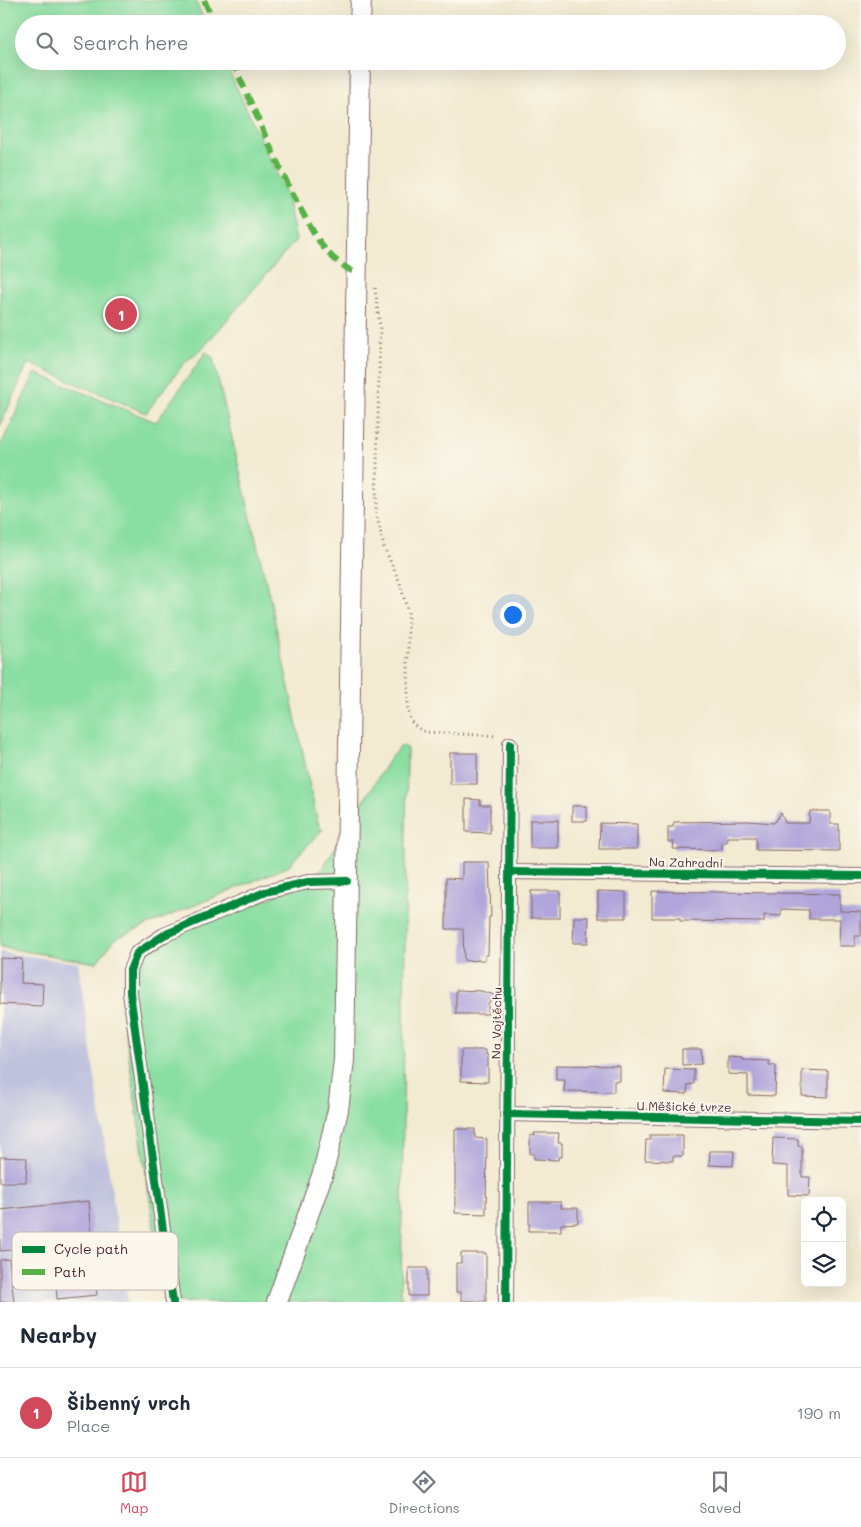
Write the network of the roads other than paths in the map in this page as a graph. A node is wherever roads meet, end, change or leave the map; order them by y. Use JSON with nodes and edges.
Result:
{"nodes":[{"id":1,"x":361,"y":0,"type":"edge"},
{"id":2,"x":360,"y":15,"type":"edge"},
{"id":3,"x":360,"y":70,"type":"edge"},
{"id":4,"x":510,"y":744,"type":"road end"},
{"id":5,"x":510,"y":872,"type":"junction"},
{"id":6,"x":861,"y":876,"type":"edge"},
{"id":7,"x":347,"y":881,"type":"junction"},
{"id":8,"x":507,"y":1114,"type":"junction"},
{"id":9,"x":861,"y":1121,"type":"edge"},
{"id":10,"x":163,"y":1232,"type":"edge"},
{"id":11,"x":277,"y":1302,"type":"edge"},
{"id":12,"x":506,"y":1302,"type":"edge"}],
"edges":[{"from":1,"to":2,"type":"main road"},
{"from":3,"to":7,"type":"main road"},
{"from":4,"to":5,"type":"street","name":"Na Vojtěchu"},
{"from":5,"to":6,"type":"street","name":"Na Zahradní"},
{"from":5,"to":8,"type":"street","name":"Na Vojtěchu"},
{"from":7,"to":10,"type":"street"},
{"from":7,"to":11,"type":"main road"},
{"from":8,"to":9,"type":"street","name":"U Měšické tvrze"},
{"from":8,"to":12,"type":"street","name":"Na Vojtěchu"}]}
